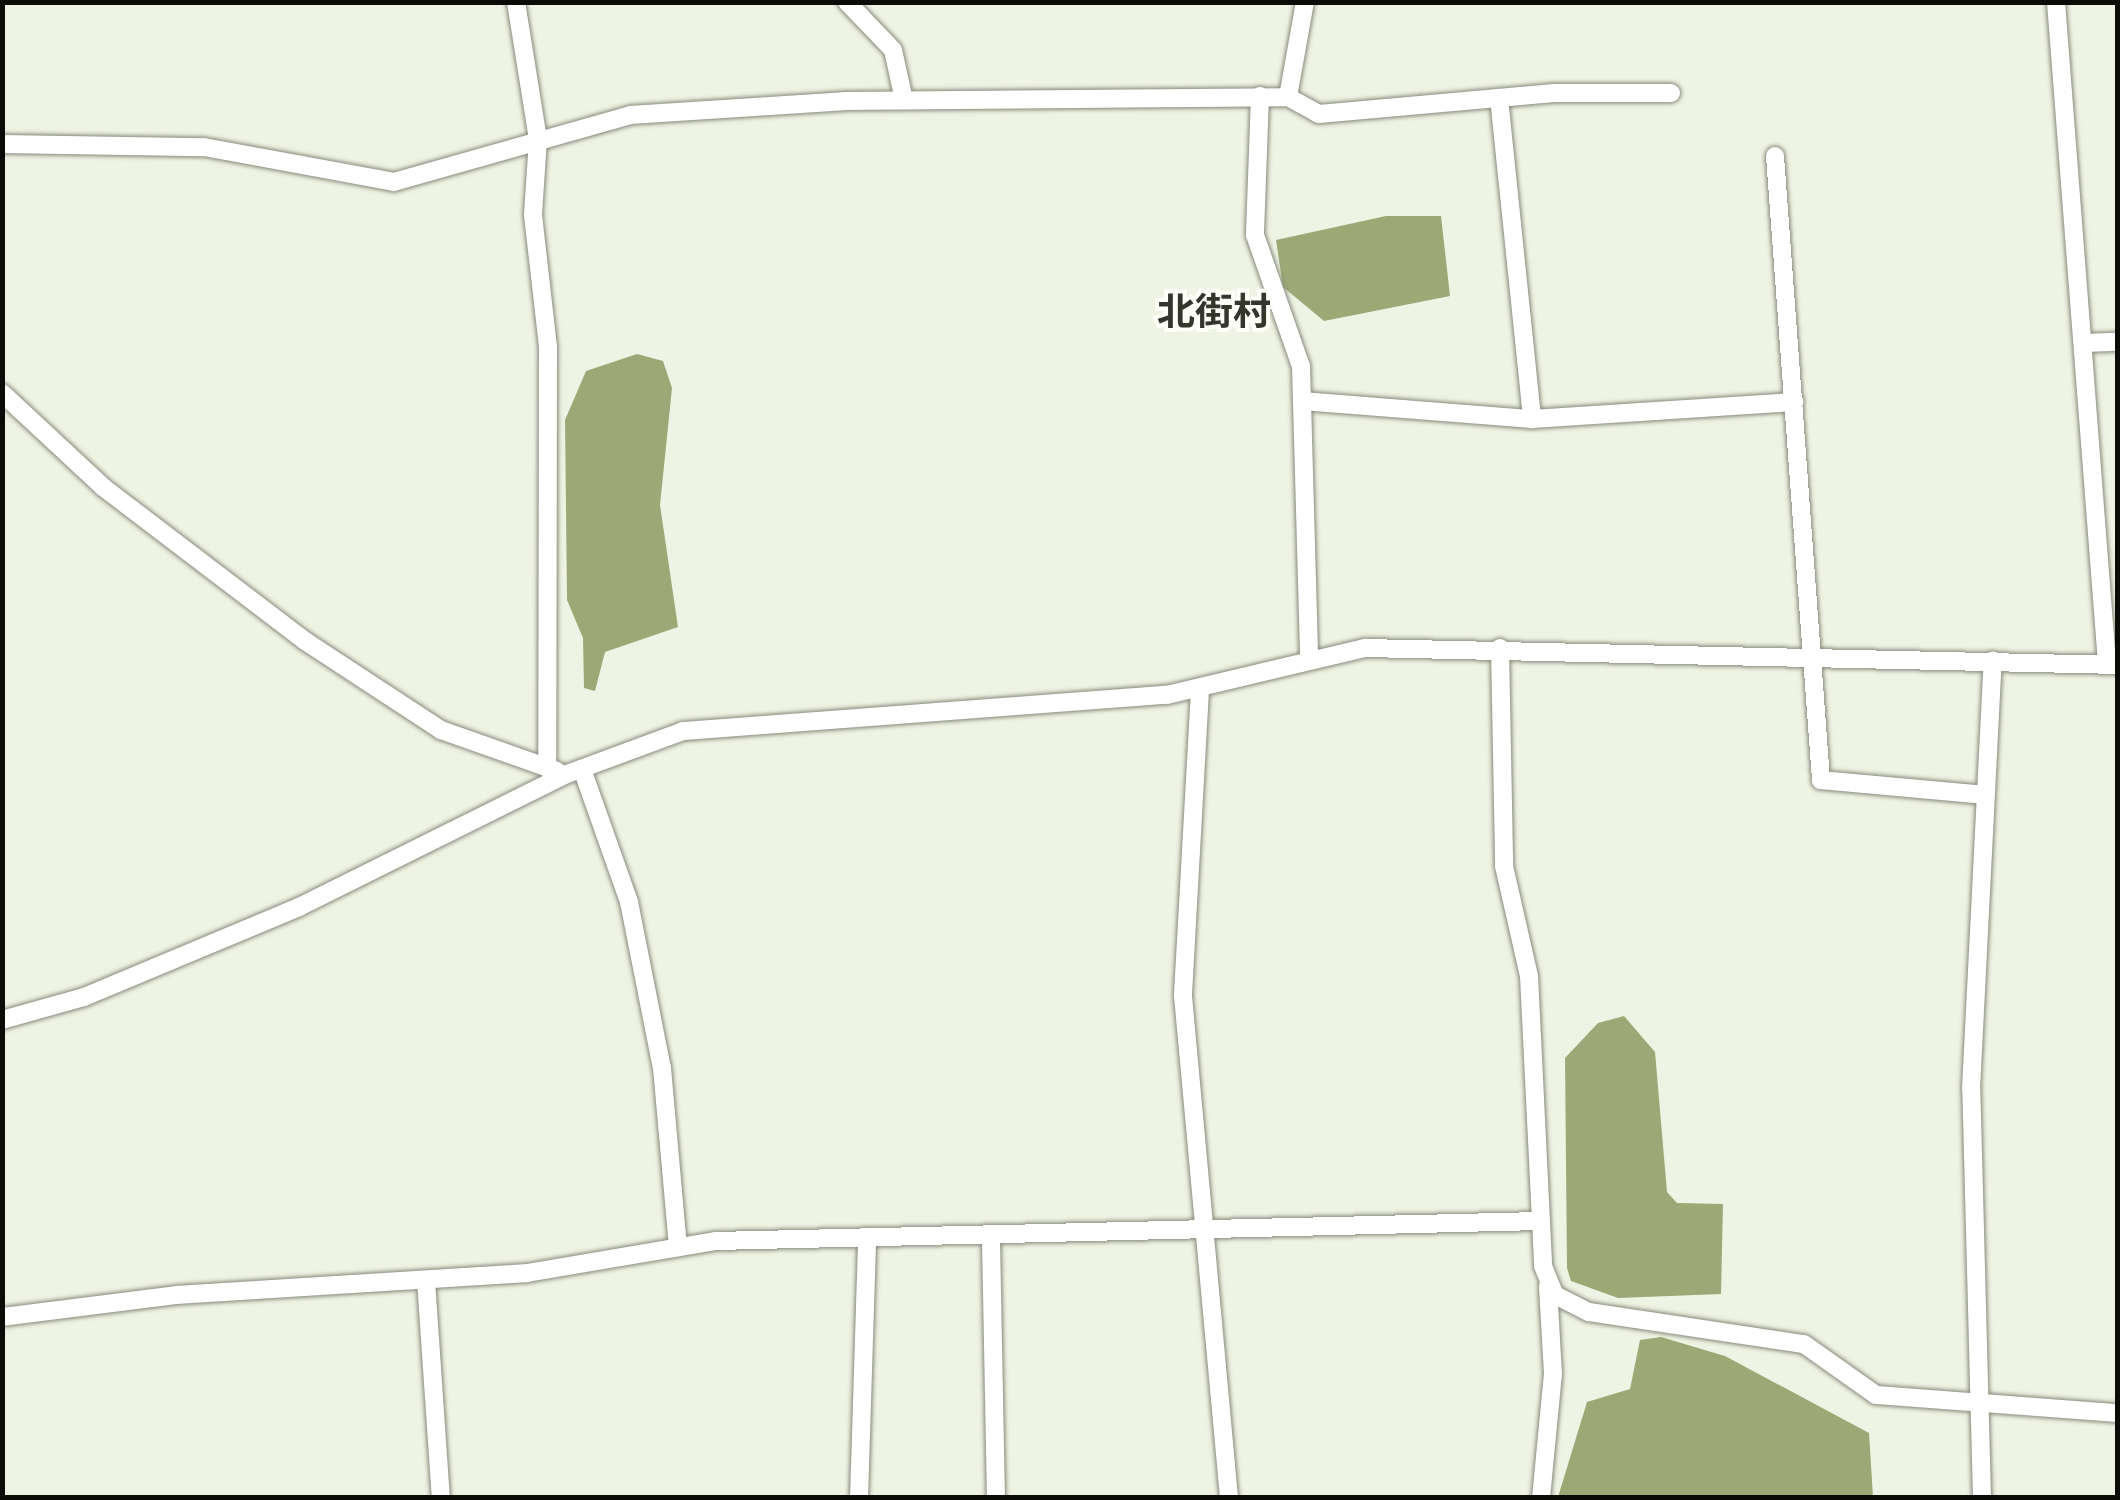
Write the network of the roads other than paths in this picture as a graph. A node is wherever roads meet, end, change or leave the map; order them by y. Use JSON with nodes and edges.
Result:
{"nodes":[{"id":1,"x":516,"y":2,"type":"edge"},
{"id":2,"x":846,"y":2,"type":"edge"},
{"id":3,"x":1305,"y":2,"type":"edge"},
{"id":4,"x":2056,"y":2,"type":"edge"},
{"id":5,"x":1671,"y":93,"type":"dead end"},
{"id":6,"x":1260,"y":96,"type":"junction"},
{"id":7,"x":1288,"y":97,"type":"junction"},
{"id":8,"x":1499,"y":98,"type":"junction"},
{"id":9,"x":904,"y":100,"type":"junction"},
{"id":10,"x":538,"y":139,"type":"junction"},
{"id":11,"x":2,"y":144,"type":"edge"},
{"id":12,"x":1775,"y":156,"type":"dead end"},
{"id":13,"x":2083,"y":342,"type":"junction"},
{"id":14,"x":2118,"y":342,"type":"edge"},
{"id":15,"x":2,"y":394,"type":"edge"},
{"id":16,"x":1302,"y":401,"type":"junction"},
{"id":17,"x":1794,"y":402,"type":"junction"},
{"id":18,"x":1532,"y":419,"type":"junction"},
{"id":19,"x":1500,"y":648,"type":"junction"},
{"id":20,"x":1818,"y":655,"type":"junction"},
{"id":21,"x":1309,"y":658,"type":"junction"},
{"id":22,"x":1993,"y":662,"type":"junction"},
{"id":23,"x":2112,"y":664,"type":"edge"},
{"id":24,"x":1200,"y":690,"type":"junction"},
{"id":25,"x":548,"y":768,"type":"junction"},
{"id":26,"x":574,"y":771,"type":"junction"},
{"id":27,"x":1985,"y":795,"type":"junction"},
{"id":28,"x":2,"y":1020,"type":"edge"},
{"id":29,"x":1541,"y":1221,"type":"junction"},
{"id":30,"x":1201,"y":1232,"type":"junction"},
{"id":31,"x":991,"y":1240,"type":"junction"},
{"id":32,"x":866,"y":1243,"type":"junction"},
{"id":33,"x":678,"y":1246,"type":"junction"},
{"id":34,"x":426,"y":1280,"type":"junction"},
{"id":35,"x":1548,"y":1286,"type":"junction"},
{"id":36,"x":2,"y":1317,"type":"edge"},
{"id":37,"x":1982,"y":1403,"type":"junction"},
{"id":38,"x":2118,"y":1412,"type":"edge"},
{"id":39,"x":442,"y":1498,"type":"edge"},
{"id":40,"x":858,"y":1498,"type":"edge"},
{"id":41,"x":996,"y":1498,"type":"edge"},
{"id":42,"x":1229,"y":1498,"type":"edge"},
{"id":43,"x":1541,"y":1498,"type":"edge"},
{"id":44,"x":1982,"y":1498,"type":"edge"}],
"edges":[{"from":1,"to":10,"type":"street"},
{"from":2,"to":9,"type":"street"},
{"from":3,"to":7,"type":"street"},
{"from":4,"to":13,"type":"street"},
{"from":5,"to":8,"type":"street"},
{"from":6,"to":7,"type":"street"},
{"from":6,"to":9,"type":"street"},
{"from":6,"to":16,"type":"street"},
{"from":7,"to":8,"type":"street"},
{"from":8,"to":18,"type":"street"},
{"from":9,"to":10,"type":"street"},
{"from":10,"to":11,"type":"street"},
{"from":10,"to":25,"type":"street"},
{"from":12,"to":17,"type":"street"},
{"from":13,"to":14,"type":"street"},
{"from":13,"to":23,"type":"street"},
{"from":15,"to":25,"type":"street"},
{"from":16,"to":18,"type":"street"},
{"from":16,"to":21,"type":"street"},
{"from":17,"to":18,"type":"street"},
{"from":17,"to":20,"type":"street"},
{"from":19,"to":20,"type":"street"},
{"from":19,"to":21,"type":"street"},
{"from":19,"to":29,"type":"street"},
{"from":20,"to":22,"type":"street"},
{"from":20,"to":27,"type":"street"},
{"from":21,"to":24,"type":"street"},
{"from":22,"to":23,"type":"street"},
{"from":22,"to":27,"type":"street"},
{"from":24,"to":26,"type":"street"},
{"from":24,"to":30,"type":"street"},
{"from":25,"to":26,"type":"street"},
{"from":26,"to":28,"type":"street"},
{"from":26,"to":33,"type":"street"},
{"from":27,"to":37,"type":"street"},
{"from":29,"to":30,"type":"street"},
{"from":29,"to":35,"type":"street"},
{"from":30,"to":31,"type":"street"},
{"from":30,"to":42,"type":"street"},
{"from":31,"to":32,"type":"street"},
{"from":31,"to":41,"type":"street"},
{"from":32,"to":33,"type":"street"},
{"from":32,"to":40,"type":"street"},
{"from":33,"to":34,"type":"street"},
{"from":34,"to":36,"type":"street"},
{"from":34,"to":39,"type":"street"},
{"from":35,"to":37,"type":"street"},
{"from":35,"to":43,"type":"street"},
{"from":37,"to":38,"type":"street"},
{"from":37,"to":44,"type":"street"}]}
